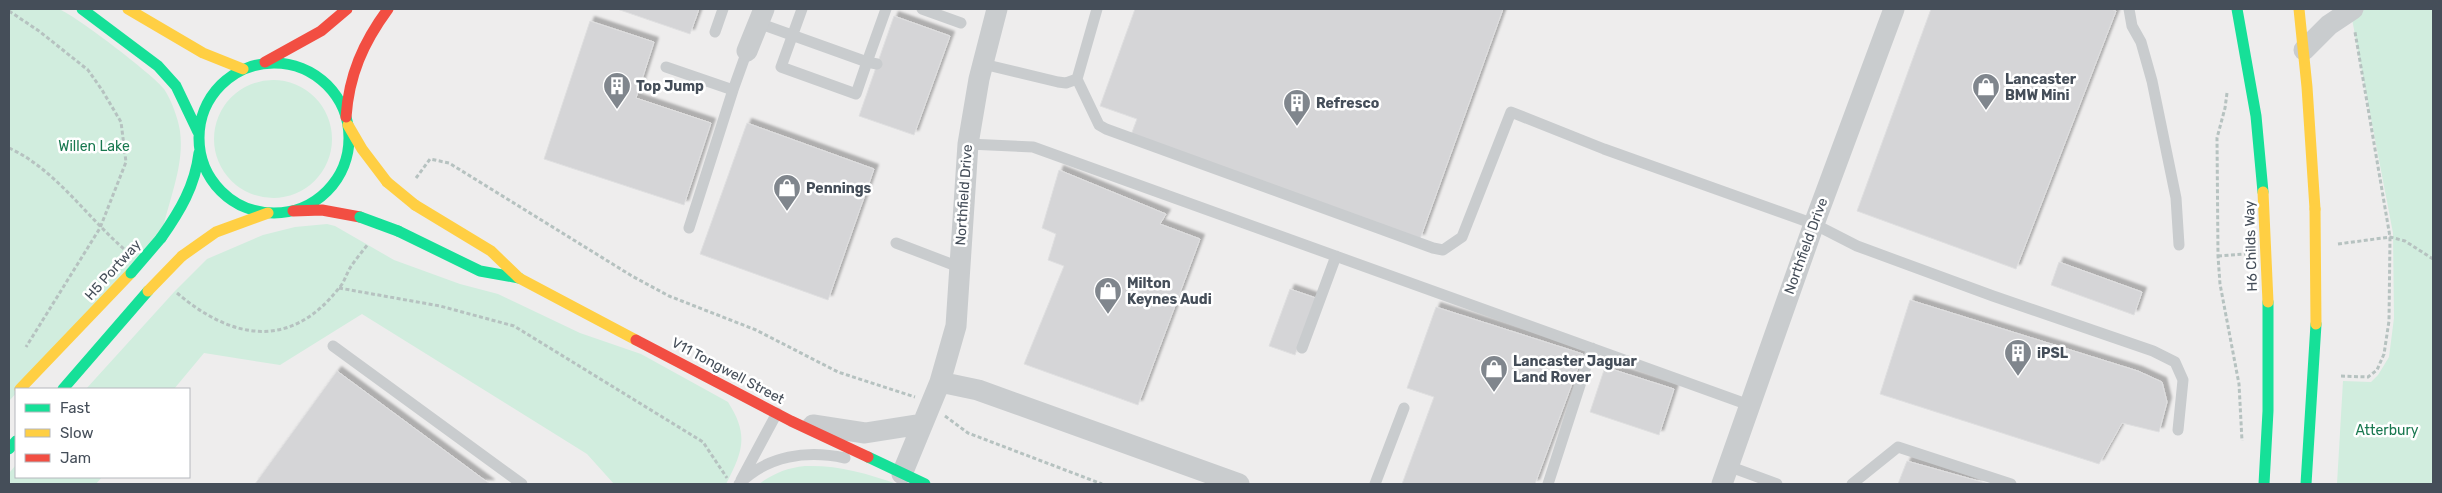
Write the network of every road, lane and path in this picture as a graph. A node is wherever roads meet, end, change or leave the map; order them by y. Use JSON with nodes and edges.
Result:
{"nodes":[{"id":1,"x":82,"y":9,"type":"edge"},
{"id":2,"x":128,"y":9,"type":"edge"},
{"id":3,"x":347,"y":9,"type":"edge"},
{"id":4,"x":388,"y":9,"type":"edge"},
{"id":5,"x":722,"y":9,"type":"edge"},
{"id":6,"x":802,"y":9,"type":"edge"},
{"id":7,"x":886,"y":9,"type":"edge"},
{"id":8,"x":922,"y":9,"type":"edge"},
{"id":9,"x":997,"y":9,"type":"edge"},
{"id":10,"x":1097,"y":9,"type":"edge"},
{"id":11,"x":1894,"y":9,"type":"edge"},
{"id":12,"x":2129,"y":9,"type":"edge"},
{"id":13,"x":2237,"y":9,"type":"edge"},
{"id":14,"x":2299,"y":9,"type":"edge"},
{"id":15,"x":2350,"y":10,"type":"edge"},
{"id":16,"x":9,"y":11,"type":"edge"},
{"id":17,"x":761,"y":16,"type":"edge"},
{"id":18,"x":961,"y":23,"type":"dead end"},
{"id":19,"x":715,"y":32,"type":"dead end"},
{"id":20,"x":792,"y":35,"type":"junction"},
{"id":21,"x":2304,"y":50,"type":"junction"},
{"id":22,"x":747,"y":51,"type":"joint"},
{"id":23,"x":265,"y":62,"type":"junction"},
{"id":24,"x":872,"y":63,"type":"junction"},
{"id":25,"x":983,"y":64,"type":"junction"},
{"id":26,"x":666,"y":67,"type":"dead end"},
{"id":27,"x":243,"y":69,"type":"junction"},
{"id":28,"x":1077,"y":79,"type":"junction"},
{"id":29,"x":2227,"y":89,"type":"dead end"},
{"id":30,"x":733,"y":90,"type":"junction"},
{"id":31,"x":347,"y":121,"type":"junction"},
{"id":32,"x":198,"y":132,"type":"junction"},
{"id":33,"x":968,"y":144,"type":"junction"},
{"id":34,"x":9,"y":148,"type":"edge"},
{"id":35,"x":199,"y":153,"type":"junction"},
{"id":36,"x":413,"y":182,"type":"dead end"},
{"id":37,"x":293,"y":211,"type":"junction"},
{"id":38,"x":268,"y":213,"type":"junction"},
{"id":39,"x":1814,"y":224,"type":"junction"},
{"id":40,"x":100,"y":228,"type":"junction"},
{"id":41,"x":689,"y":228,"type":"dead end"},
{"id":42,"x":374,"y":236,"type":"dead end"},
{"id":43,"x":2390,"y":237,"type":"junction"},
{"id":44,"x":896,"y":243,"type":"dead end"},
{"id":45,"x":2179,"y":245,"type":"dead end"},
{"id":46,"x":130,"y":253,"type":"dead end"},
{"id":47,"x":1336,"y":256,"type":"junction"},
{"id":48,"x":2433,"y":259,"type":"edge"},
{"id":49,"x":959,"y":267,"type":"junction"},
{"id":50,"x":519,"y":278,"type":"junction"},
{"id":51,"x":339,"y":288,"type":"junction"},
{"id":52,"x":175,"y":291,"type":"dead end"},
{"id":53,"x":333,"y":346,"type":"dead end"},
{"id":54,"x":1302,"y":348,"type":"dead end"},
{"id":55,"x":1592,"y":348,"type":"junction"},
{"id":56,"x":24,"y":351,"type":"dead end"},
{"id":57,"x":2341,"y":376,"type":"dead end"},
{"id":58,"x":940,"y":382,"type":"junction"},
{"id":59,"x":21,"y":388,"type":"edge"},
{"id":60,"x":64,"y":388,"type":"edge"},
{"id":61,"x":930,"y":404,"type":"junction"},
{"id":62,"x":1749,"y":405,"type":"junction"},
{"id":63,"x":1404,"y":408,"type":"dead end"},
{"id":64,"x":784,"y":417,"type":"junction"},
{"id":65,"x":922,"y":424,"type":"junction"},
{"id":66,"x":2178,"y":430,"type":"dead end"},
{"id":67,"x":2242,"y":443,"type":"dead end"},
{"id":68,"x":876,"y":463,"type":"junction"},
{"id":69,"x":902,"y":474,"type":"junction"},
{"id":70,"x":1725,"y":475,"type":"edge"},
{"id":71,"x":736,"y":483,"type":"edge"},
{"id":72,"x":522,"y":484,"type":"edge"},
{"id":73,"x":925,"y":484,"type":"edge"},
{"id":74,"x":1102,"y":484,"type":"edge"},
{"id":75,"x":1239,"y":484,"type":"edge"},
{"id":76,"x":1375,"y":484,"type":"edge"},
{"id":77,"x":1548,"y":484,"type":"edge"},
{"id":78,"x":1777,"y":484,"type":"edge"},
{"id":79,"x":1852,"y":484,"type":"edge"},
{"id":80,"x":2012,"y":484,"type":"edge"},
{"id":81,"x":2264,"y":484,"type":"edge"},
{"id":82,"x":2306,"y":484,"type":"edge"}],
"edges":[{"from":1,"to":32,"type":"main road"},
{"from":2,"to":27,"type":"main road"},
{"from":3,"to":23,"type":"main road"},
{"from":4,"to":31,"type":"main road"},
{"from":5,"to":19,"type":"lane"},
{"from":6,"to":20,"type":"lane"},
{"from":7,"to":24,"type":"lane"},
{"from":8,"to":18,"type":"lane"},
{"from":9,"to":25,"type":"street","name":"Northfield Drive"},
{"from":10,"to":28,"type":"lane"},
{"from":11,"to":39,"type":"street","name":"Northfield Drive"},
{"from":12,"to":45,"type":"lane"},
{"from":13,"to":81,"type":"main road","name":"H6 Childs Way","bridge":true},
{"from":14,"to":21,"type":"main road"},
{"from":15,"to":21,"type":"street"},
{"from":15,"to":43,"type":"path"},
{"from":16,"to":40,"type":"path"},
{"from":17,"to":20,"type":"lane"},
{"from":17,"to":22,"type":"street"},
{"from":20,"to":24,"type":"lane"},
{"from":20,"to":24,"type":"lane"},
{"from":21,"to":82,"type":"main road","bridge":true},
{"from":22,"to":30,"type":"lane"},
{"from":23,"to":27,"type":"main road"},
{"from":23,"to":31,"type":"main road"},
{"from":25,"to":28,"type":"lane"},
{"from":25,"to":33,"type":"street","name":"Northfield Drive"},
{"from":26,"to":30,"type":"lane"},
{"from":27,"to":32,"type":"main road"},
{"from":28,"to":39,"type":"lane"},
{"from":29,"to":67,"type":"path"},
{"from":30,"to":41,"type":"lane"},
{"from":31,"to":37,"type":"main road"},
{"from":31,"to":50,"type":"main road","name":"V11 Tongwell Street","bridge":true},
{"from":32,"to":35,"type":"main road"},
{"from":33,"to":47,"type":"lane"},
{"from":33,"to":49,"type":"street","name":"Northfield Drive"},
{"from":34,"to":40,"type":"path"},
{"from":35,"to":38,"type":"main road"},
{"from":35,"to":59,"type":"main road","name":"H5 Portway","bridge":true},
{"from":36,"to":61,"type":"path"},
{"from":37,"to":38,"type":"main road"},
{"from":37,"to":50,"type":"main road","name":"V11 Tongwell Street","bridge":true},
{"from":38,"to":60,"type":"main road","bridge":true},
{"from":39,"to":62,"type":"street","name":"Northfield Drive"},
{"from":39,"to":66,"type":"lane"},
{"from":40,"to":46,"type":"path"},
{"from":40,"to":56,"type":"path"},
{"from":42,"to":51,"type":"path"},
{"from":43,"to":48,"type":"path"},
{"from":43,"to":57,"type":"path"},
{"from":44,"to":49,"type":"lane"},
{"from":47,"to":54,"type":"lane"},
{"from":47,"to":55,"type":"lane"},
{"from":49,"to":58,"type":"street","name":"Northfield Drive"},
{"from":50,"to":64,"type":"main road","name":"V11 Tongwell Street"},
{"from":51,"to":52,"type":"path"},
{"from":51,"to":71,"type":"path"},
{"from":53,"to":72,"type":"lane"},
{"from":55,"to":62,"type":"lane"},
{"from":55,"to":77,"type":"lane"},
{"from":58,"to":61,"type":"street","name":"Northfield Drive"},
{"from":58,"to":75,"type":"street"},
{"from":61,"to":65,"type":"street","name":"Northfield Drive"},
{"from":61,"to":74,"type":"path"},
{"from":62,"to":70,"type":"street","name":"Northfield Drive"},
{"from":63,"to":76,"type":"lane"},
{"from":64,"to":65,"type":"street"},
{"from":64,"to":68,"type":"main road","name":"V11 Tongwell Street"},
{"from":64,"to":71,"type":"lane"},
{"from":65,"to":69,"type":"street","name":"Northfield Drive"},
{"from":68,"to":69,"type":"main road","name":"V11 Tongwell Street"},
{"from":68,"to":71,"type":"lane"},
{"from":69,"to":73,"type":"main road","name":"V11 Tongwell Street"},
{"from":70,"to":78,"type":"lane"},
{"from":79,"to":80,"type":"lane"}]}
